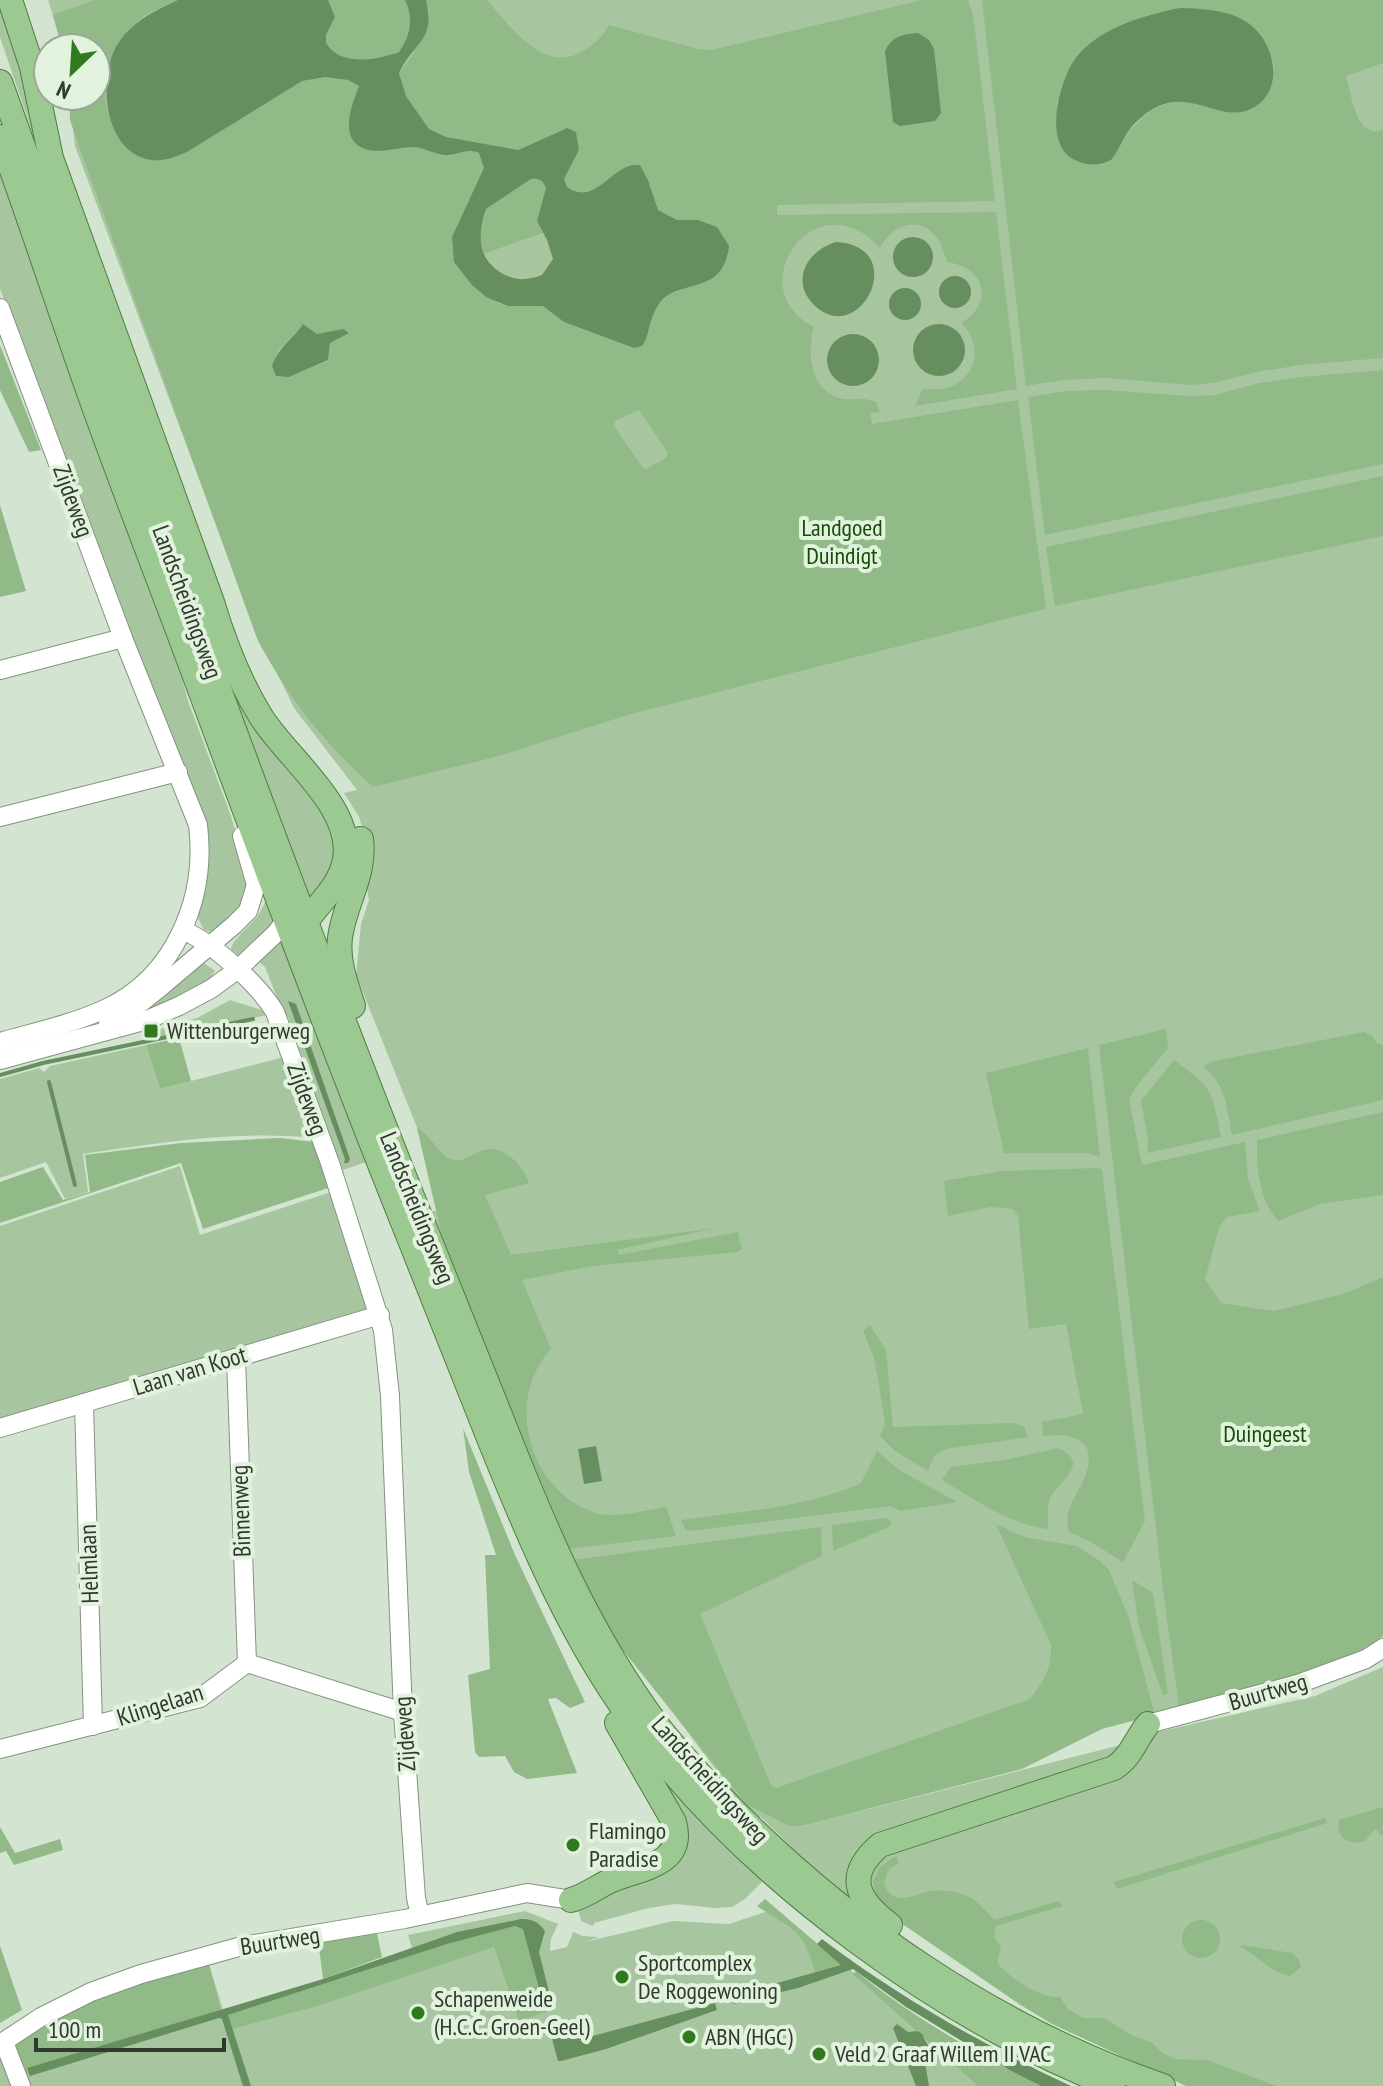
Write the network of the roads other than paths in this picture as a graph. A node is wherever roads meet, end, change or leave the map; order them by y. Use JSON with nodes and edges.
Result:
{"nodes":[{"id":1,"x":10,"y":0,"type":"edge"},
{"id":2,"x":27,"y":0,"type":"edge"},
{"id":3,"x":38,"y":32,"type":"edge"},
{"id":4,"x":0,"y":82,"type":"edge"},
{"id":5,"x":52,"y":112,"type":"edge"},
{"id":6,"x":0,"y":137,"type":"edge"},
{"id":7,"x":64,"y":193,"type":"junction"},
{"id":8,"x":0,"y":308,"type":"edge"},
{"id":9,"x":212,"y":602,"type":"junction"},
{"id":10,"x":123,"y":638,"type":"junction"},
{"id":11,"x":0,"y":670,"type":"edge"},
{"id":12,"x":178,"y":772,"type":"junction"},
{"id":13,"x":244,"y":810,"type":"junction"},
{"id":14,"x":0,"y":817,"type":"edge"},
{"id":15,"x":296,"y":921,"type":"junction"},
{"id":16,"x":184,"y":931,"type":"junction"},
{"id":17,"x":209,"y":946,"type":"junction"},
{"id":18,"x":237,"y":970,"type":"junction"},
{"id":19,"x":84,"y":1035,"type":"junction"},
{"id":20,"x":0,"y":1042,"type":"edge"},
{"id":21,"x":0,"y":1060,"type":"edge"},
{"id":22,"x":368,"y":1085,"type":"junction"},
{"id":23,"x":386,"y":1155,"type":"junction"},
{"id":24,"x":380,"y":1315,"type":"junction"},
{"id":25,"x":236,"y":1358,"type":"junction"},
{"id":26,"x":84,"y":1403,"type":"junction"},
{"id":27,"x":0,"y":1428,"type":"edge"},
{"id":28,"x":1383,"y":1648,"type":"edge"},
{"id":29,"x":247,"y":1663,"type":"junction"},
{"id":30,"x":596,"y":1668,"type":"junction"},
{"id":31,"x":403,"y":1712,"type":"junction"},
{"id":32,"x":1148,"y":1724,"type":"joint"},
{"id":33,"x":93,"y":1726,"type":"junction"},
{"id":34,"x":0,"y":1749,"type":"edge"},
{"id":35,"x":571,"y":1900,"type":"joint"},
{"id":36,"x":420,"y":1915,"type":"junction"},
{"id":37,"x":1030,"y":2028,"type":"junction"},
{"id":38,"x":2,"y":2043,"type":"edge"},
{"id":39,"x":21,"y":2086,"type":"edge"},
{"id":40,"x":1113,"y":2086,"type":"edge"},
{"id":41,"x":1163,"y":2086,"type":"edge"}],
"edges":[{"from":1,"to":7,"type":"main road"},
{"from":2,"to":3,"type":"main road"},
{"from":4,"to":15,"type":"main road","name":"Landscheidingsweg"},
{"from":5,"to":7,"type":"main road"},
{"from":6,"to":13,"type":"main road","name":"Landscheidingsweg"},
{"from":7,"to":9,"type":"main road"},
{"from":8,"to":10,"type":"street","name":"Zijdeweg"},
{"from":9,"to":15,"type":"main road"},
{"from":9,"to":22,"type":"main road"},
{"from":10,"to":11,"type":"street"},
{"from":10,"to":12,"type":"street","name":"Zijdeweg"},
{"from":12,"to":14,"type":"street"},
{"from":12,"to":16,"type":"street","name":"Zijdeweg"},
{"from":13,"to":15,"type":"main road","name":"Landscheidingsweg"},
{"from":13,"to":17,"type":"street"},
{"from":15,"to":18,"type":"street"},
{"from":15,"to":22,"type":"main road","name":"Landscheidingsweg"},
{"from":15,"to":23,"type":"main road","name":"Landscheidingsweg"},
{"from":16,"to":17,"type":"street","name":"Zijdeweg"},
{"from":16,"to":20,"type":"street"},
{"from":17,"to":18,"type":"street","name":"Zijdeweg"},
{"from":17,"to":19,"type":"street"},
{"from":18,"to":19,"type":"street"},
{"from":18,"to":24,"type":"street","name":"Zijdeweg"},
{"from":19,"to":21,"type":"street"},
{"from":22,"to":23,"type":"main road","name":"Landscheidingsweg"},
{"from":23,"to":30,"type":"main road","name":"Landscheidingsweg"},
{"from":23,"to":37,"type":"main road","name":"Landscheidingsweg"},
{"from":24,"to":25,"type":"street","name":"Laan van Koot"},
{"from":24,"to":31,"type":"street","name":"Zijdeweg"},
{"from":25,"to":26,"type":"street","name":"Laan van Koot"},
{"from":25,"to":29,"type":"street","name":"Binnenweg"},
{"from":26,"to":27,"type":"street","name":"Laan van Koot"},
{"from":26,"to":33,"type":"street","name":"Helmlaan"},
{"from":28,"to":32,"type":"street","name":"Buurtweg"},
{"from":29,"to":31,"type":"street"},
{"from":29,"to":33,"type":"street","name":"Klingelaan"},
{"from":30,"to":35,"type":"main road"},
{"from":30,"to":40,"type":"main road","name":"Landscheidingsweg"},
{"from":31,"to":36,"type":"street","name":"Zijdeweg"},
{"from":32,"to":37,"type":"main road"},
{"from":33,"to":34,"type":"street","name":"Klingelaan"},
{"from":35,"to":36,"type":"street","name":"Buurtweg"},
{"from":36,"to":38,"type":"street","name":"Buurtweg"},
{"from":37,"to":41,"type":"main road","name":"Landscheidingsweg"},
{"from":38,"to":39,"type":"street","name":"Buurtweg"}]}
